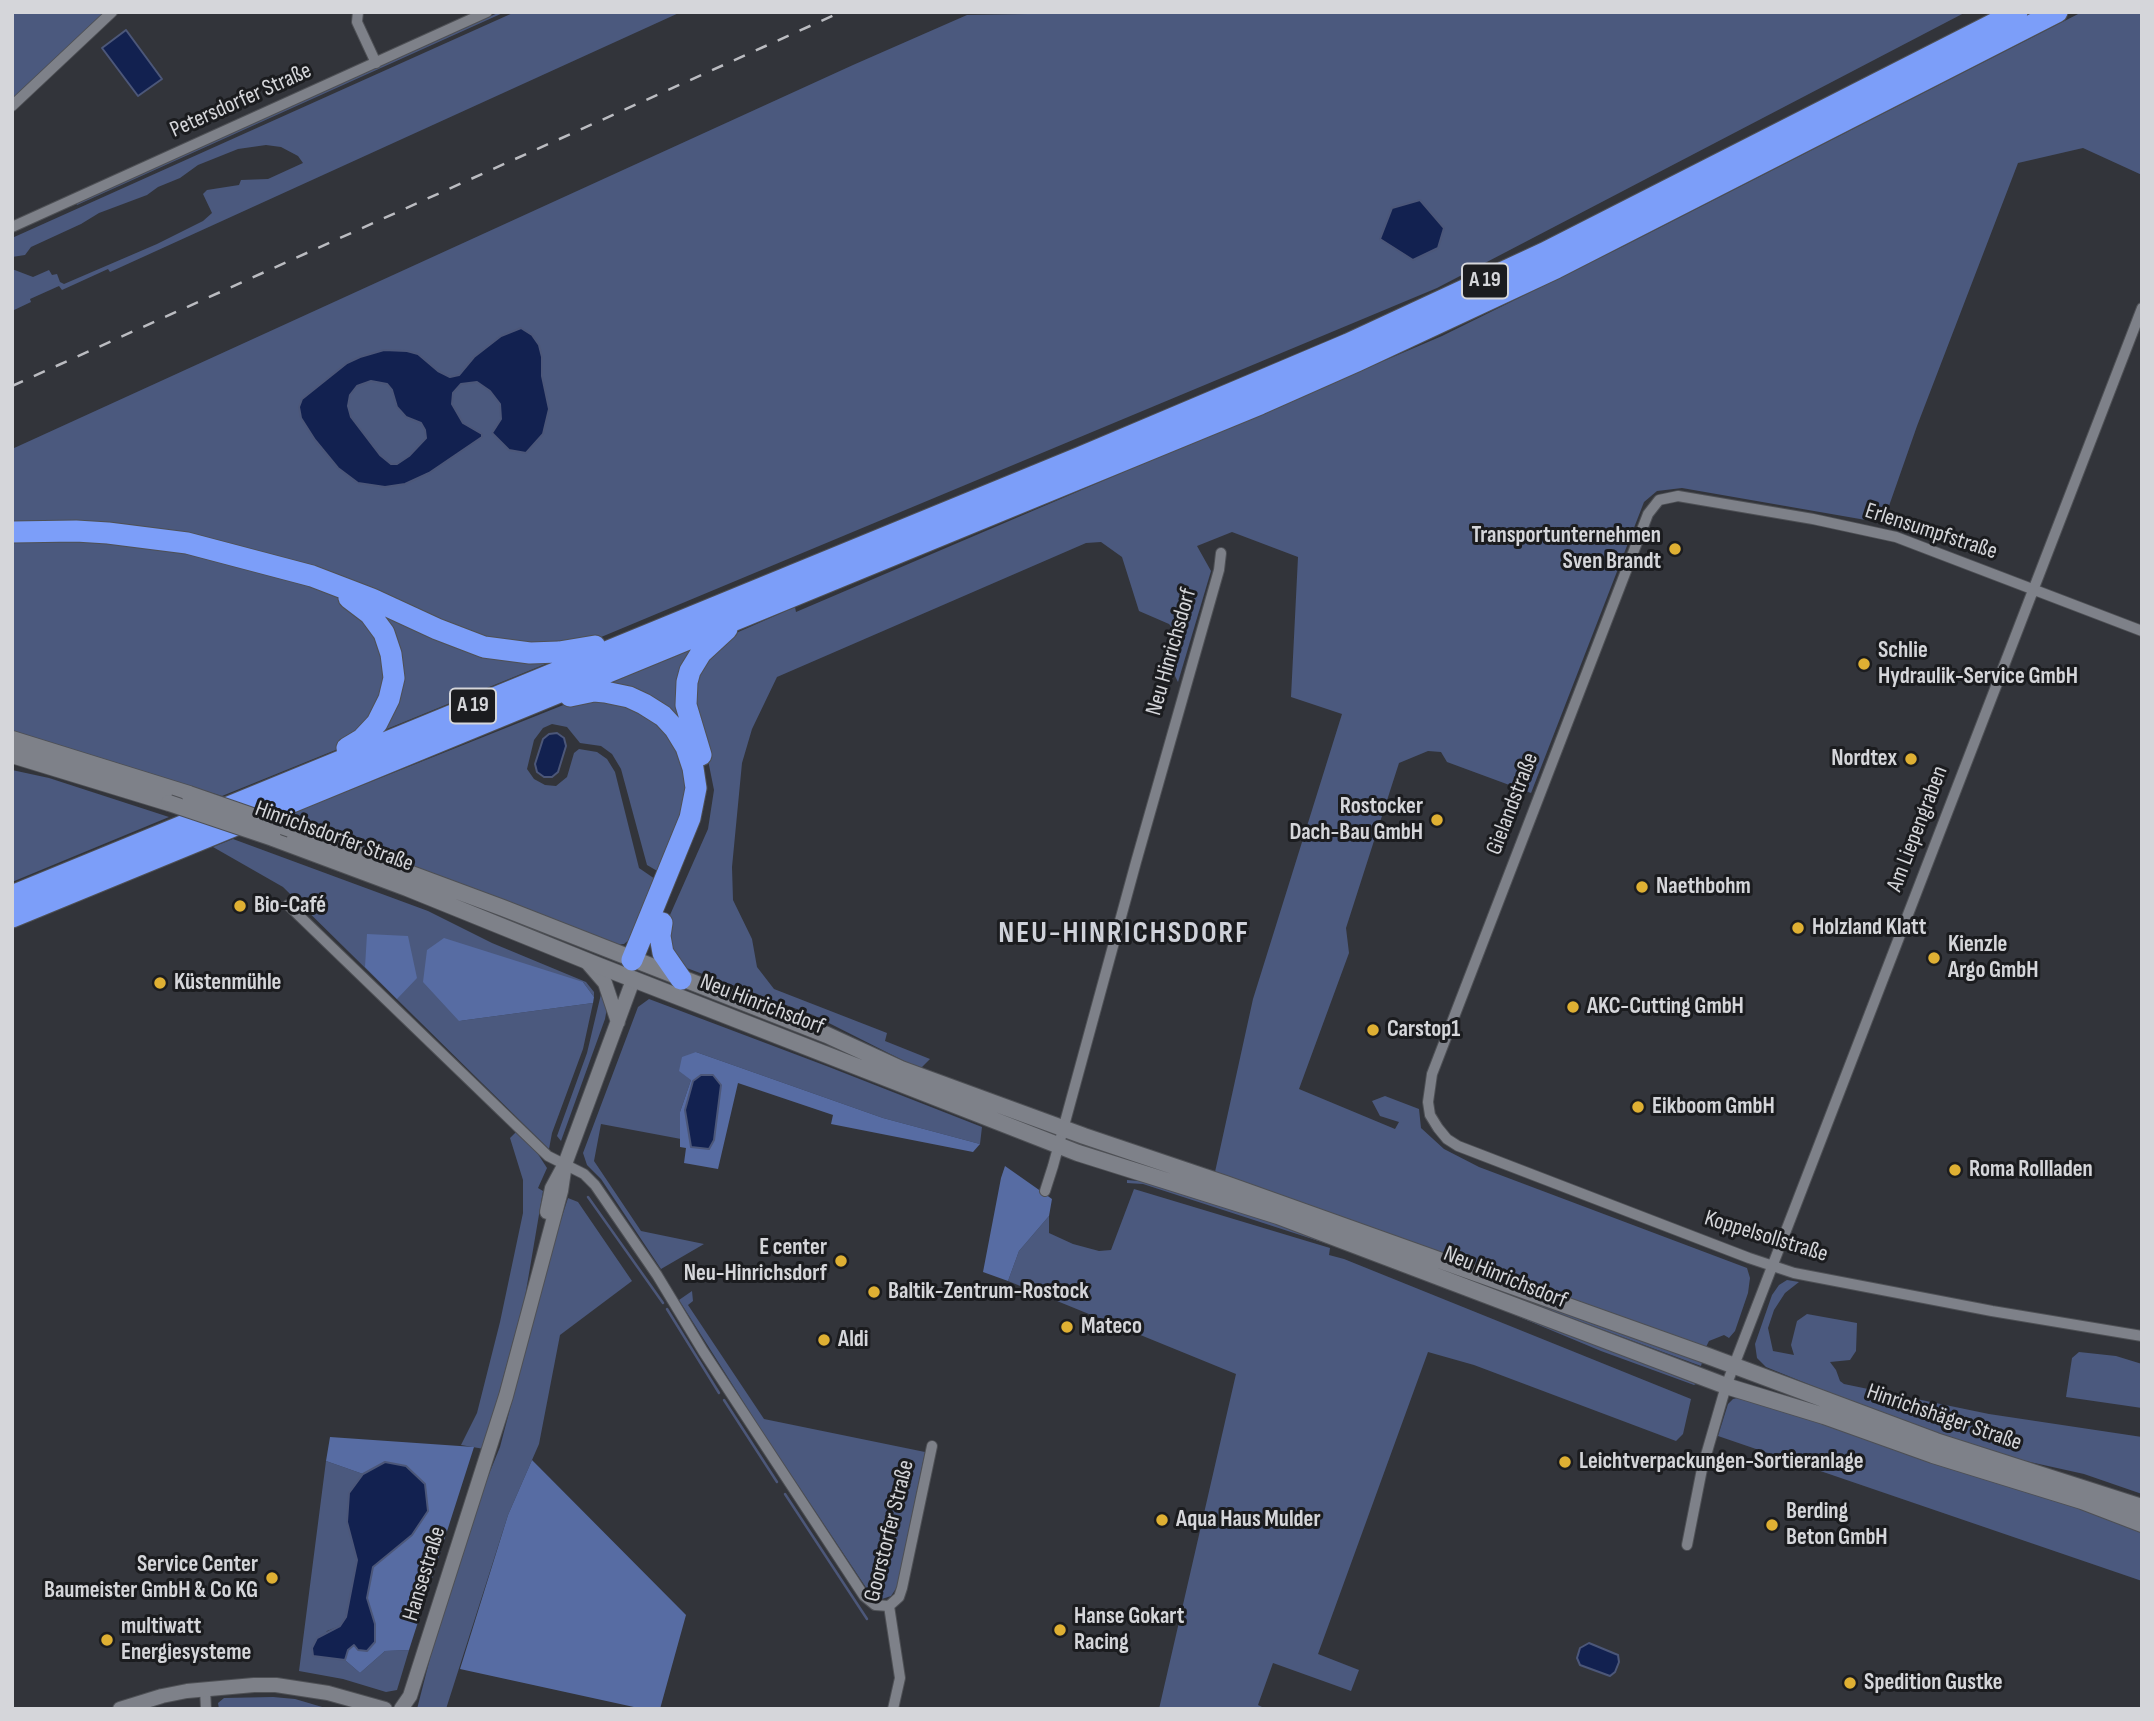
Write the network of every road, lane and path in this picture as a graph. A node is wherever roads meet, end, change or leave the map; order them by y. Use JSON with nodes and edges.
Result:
{"nodes":[{"id":1,"x":112,"y":12,"type":"edge"},
{"id":2,"x":358,"y":12,"type":"edge"},
{"id":3,"x":487,"y":12,"type":"edge"},
{"id":4,"x":2017,"y":12,"type":"edge"},
{"id":5,"x":2057,"y":12,"type":"edge"},
{"id":6,"x":376,"y":63,"type":"junction"},
{"id":7,"x":12,"y":106,"type":"edge"},
{"id":8,"x":12,"y":227,"type":"edge"},
{"id":9,"x":2142,"y":308,"type":"edge"},
{"id":10,"x":1659,"y":500,"type":"joint"},
{"id":11,"x":12,"y":532,"type":"edge"},
{"id":12,"x":1221,"y":553,"type":"dead end"},
{"id":13,"x":293,"y":571,"type":"junction"},
{"id":14,"x":2032,"y":590,"type":"junction"},
{"id":15,"x":742,"y":616,"type":"junction"},
{"id":16,"x":2142,"y":631,"type":"edge"},
{"id":17,"x":650,"y":633,"type":"junction"},
{"id":18,"x":520,"y":707,"type":"junction"},
{"id":19,"x":12,"y":738,"type":"edge"},
{"id":20,"x":12,"y":755,"type":"edge"},
{"id":21,"x":297,"y":778,"type":"junction"},
{"id":22,"x":12,"y":896,"type":"edge"},
{"id":23,"x":288,"y":905,"type":"dead end"},
{"id":24,"x":12,"y":916,"type":"edge"},
{"id":25,"x":662,"y":923,"type":"junction"},
{"id":26,"x":586,"y":961,"type":"junction"},
{"id":27,"x":637,"y":968,"type":"junction"},
{"id":28,"x":681,"y":979,"type":"junction"},
{"id":29,"x":618,"y":1022,"type":"junction"},
{"id":30,"x":1062,"y":1128,"type":"junction"},
{"id":31,"x":1437,"y":1128,"type":"joint"},
{"id":32,"x":1084,"y":1136,"type":"junction"},
{"id":33,"x":1042,"y":1139,"type":"junction"},
{"id":34,"x":1058,"y":1146,"type":"junction"},
{"id":35,"x":565,"y":1164,"type":"junction"},
{"id":36,"x":1045,"y":1191,"type":"dead end"},
{"id":37,"x":1773,"y":1266,"type":"junction"},
{"id":38,"x":2142,"y":1336,"type":"edge"},
{"id":39,"x":1734,"y":1366,"type":"junction"},
{"id":40,"x":1726,"y":1386,"type":"junction"},
{"id":41,"x":932,"y":1446,"type":"dead end"},
{"id":42,"x":1933,"y":1455,"type":"joint"},
{"id":43,"x":2142,"y":1507,"type":"edge"},
{"id":44,"x":2142,"y":1524,"type":"edge"},
{"id":45,"x":1687,"y":1545,"type":"dead end"},
{"id":46,"x":889,"y":1606,"type":"junction"},
{"id":47,"x":205,"y":1689,"type":"junction"},
{"id":48,"x":120,"y":1709,"type":"edge"},
{"id":49,"x":206,"y":1709,"type":"edge"},
{"id":50,"x":385,"y":1709,"type":"edge"},
{"id":51,"x":401,"y":1709,"type":"edge"},
{"id":52,"x":893,"y":1709,"type":"edge"}],
"edges":[{"from":1,"to":7,"type":"street"},
{"from":2,"to":6,"type":"street"},
{"from":3,"to":6,"type":"street","name":"Petersdorfer Straße"},
{"from":4,"to":17,"type":"highway","number":"A 19"},
{"from":5,"to":15,"type":"highway","number":"A 19"},
{"from":6,"to":8,"type":"street","name":"Petersdorfer Straße"},
{"from":9,"to":14,"type":"street","name":"Am Liepengraben"},
{"from":10,"to":14,"type":"street","name":"Erlensumpfstraße"},
{"from":10,"to":31,"type":"street","name":"Gielandstraße"},
{"from":11,"to":13,"type":"highway"},
{"from":12,"to":30,"type":"street","name":"Neu Hinrichsdorf"},
{"from":13,"to":17,"type":"highway"},
{"from":13,"to":21,"type":"highway"},
{"from":14,"to":16,"type":"street","name":"Erlensumpfstraße"},
{"from":14,"to":37,"type":"street","name":"Am Liepengraben"},
{"from":15,"to":18,"type":"highway","number":"A 19"},
{"from":15,"to":25,"type":"highway"},
{"from":17,"to":21,"type":"highway","number":"A 19"},
{"from":18,"to":24,"type":"highway","number":"A 19"},
{"from":18,"to":27,"type":"highway"},
{"from":19,"to":27,"type":"main road","name":"Hinrichsdorfer Straße","bridge":true},
{"from":20,"to":26,"type":"main road","name":"Hinrichsdorfer Straße","bridge":true},
{"from":21,"to":22,"type":"highway","number":"A 19"},
{"from":23,"to":35,"type":"street"},
{"from":25,"to":27,"type":"highway"},
{"from":25,"to":28,"type":"highway"},
{"from":26,"to":27,"type":"main road","name":"Hinrichsdorfer Straße"},
{"from":26,"to":29,"type":"street"},
{"from":27,"to":28,"type":"main road","name":"Neu Hinrichsdorf"},
{"from":27,"to":29,"type":"street"},
{"from":27,"to":33,"type":"main road","name":"Neu Hinrichsdorf"},
{"from":28,"to":30,"type":"main road","name":"Neu Hinrichsdorf"},
{"from":29,"to":35,"type":"street"},
{"from":30,"to":32,"type":"main road","name":"Neu Hinrichsdorf"},
{"from":30,"to":33,"type":"main road"},
{"from":30,"to":34,"type":"street","name":"Neu Hinrichsdorf"},
{"from":31,"to":37,"type":"street","name":"Koppelsollstraße"},
{"from":32,"to":34,"type":"main road"},
{"from":32,"to":39,"type":"main road","name":"Neu Hinrichsdorf"},
{"from":33,"to":34,"type":"main road","name":"Neu Hinrichsdorf"},
{"from":34,"to":36,"type":"street","name":"Neu Hinrichsdorf"},
{"from":34,"to":40,"type":"main road","name":"Neu Hinrichsdorf"},
{"from":35,"to":46,"type":"street"},
{"from":35,"to":51,"type":"street","name":"Hansestraße"},
{"from":37,"to":38,"type":"street","name":"Koppelsollstraße"},
{"from":37,"to":39,"type":"street","name":"Am Liepengraben"},
{"from":39,"to":40,"type":"street","name":"Am Liepengraben"},
{"from":39,"to":43,"type":"main road","name":"Hinrichshäger Straße"},
{"from":40,"to":42,"type":"main road","name":"Neu Hinrichsdorf"},
{"from":40,"to":45,"type":"street","name":"Am Liepengraben"},
{"from":41,"to":46,"type":"street","name":"Goorstorfer Straße"},
{"from":42,"to":44,"type":"main road","name":"Hinrichshäger Straße"},
{"from":46,"to":52,"type":"street","name":"Goorstorfer Straße"},
{"from":47,"to":48,"type":"street"},
{"from":47,"to":49,"type":"street"},
{"from":47,"to":50,"type":"street"}]}
